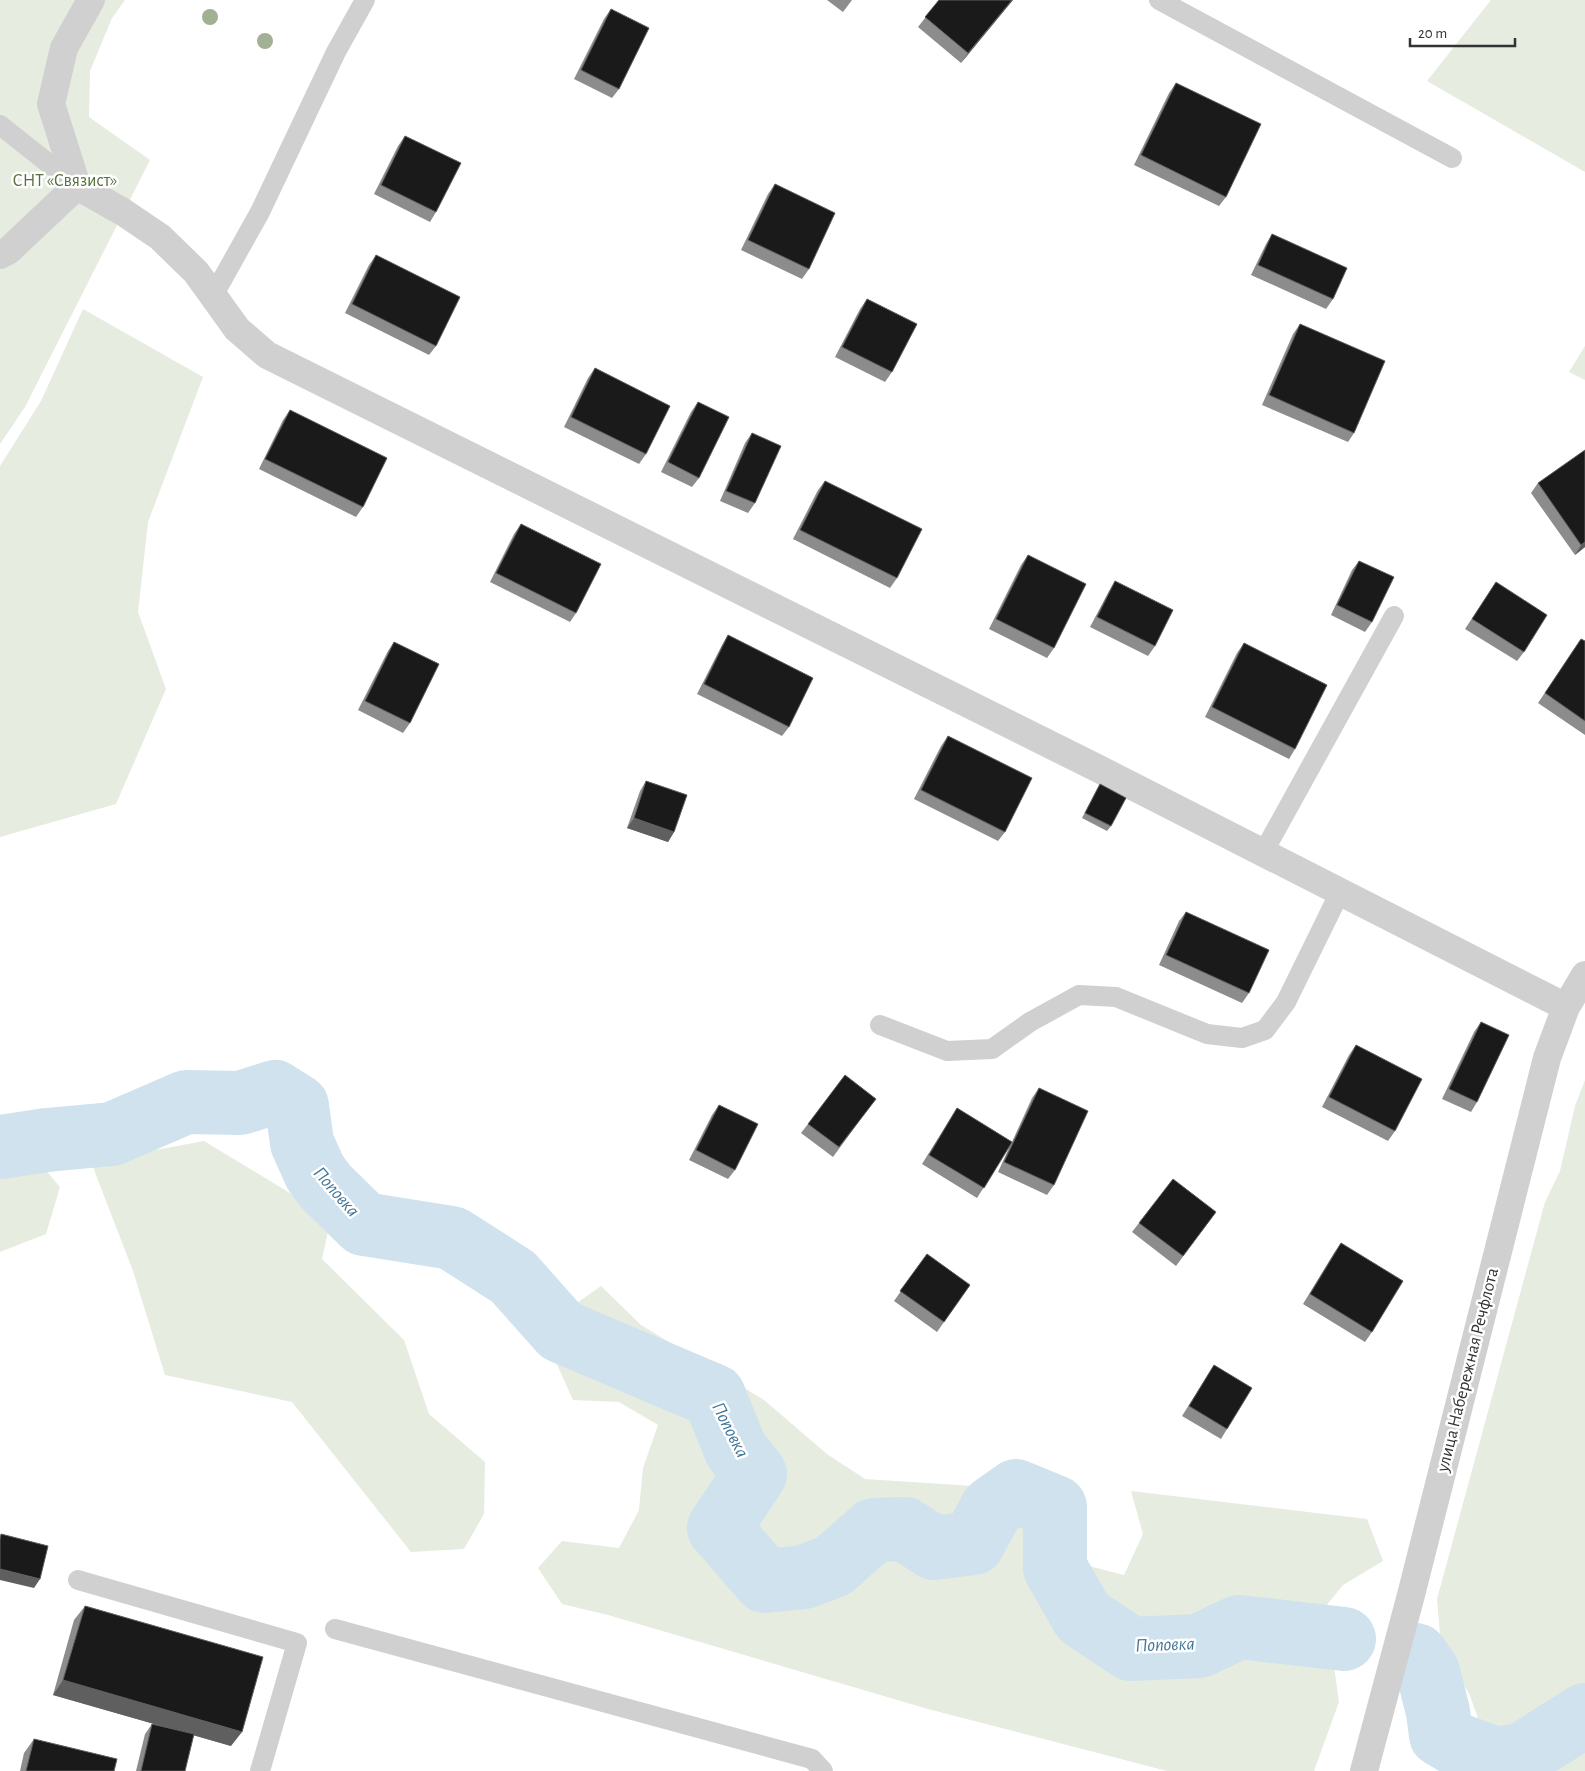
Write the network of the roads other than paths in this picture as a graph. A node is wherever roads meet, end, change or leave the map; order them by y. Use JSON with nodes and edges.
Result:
{"nodes":[{"id":1,"x":91,"y":0,"type":"edge"},
{"id":2,"x":365,"y":0,"type":"edge"},
{"id":3,"x":1159,"y":0,"type":"edge"},
{"id":4,"x":0,"y":125,"type":"edge"},
{"id":5,"x":1452,"y":158,"type":"dead end"},
{"id":6,"x":78,"y":186,"type":"junction"},
{"id":7,"x":0,"y":255,"type":"edge"},
{"id":8,"x":213,"y":296,"type":"junction"},
{"id":9,"x":1394,"y":616,"type":"dead end"},
{"id":10,"x":1262,"y":853,"type":"junction"},
{"id":11,"x":1340,"y":892,"type":"junction"},
{"id":12,"x":1585,"y":975,"type":"edge"},
{"id":13,"x":1566,"y":1007,"type":"junction"},
{"id":14,"x":880,"y":1025,"type":"dead end"},
{"id":15,"x":78,"y":1580,"type":"dead end"},
{"id":16,"x":335,"y":1629,"type":"dead end"},
{"id":17,"x":260,"y":1771,"type":"edge"},
{"id":18,"x":823,"y":1771,"type":"edge"},
{"id":19,"x":1364,"y":1771,"type":"edge"}],
"edges":[{"from":1,"to":6,"type":"street"},
{"from":2,"to":8,"type":"lane"},
{"from":3,"to":5,"type":"lane"},
{"from":4,"to":6,"type":"lane"},
{"from":6,"to":7,"type":"street"},
{"from":6,"to":8,"type":"street"},
{"from":8,"to":10,"type":"street"},
{"from":9,"to":10,"type":"lane"},
{"from":10,"to":11,"type":"street"},
{"from":11,"to":13,"type":"street"},
{"from":11,"to":14,"type":"lane"},
{"from":12,"to":13,"type":"street","name":"улица Набережная Речфлота"},
{"from":13,"to":19,"type":"street","name":"улица Набережная Речфлота"},
{"from":15,"to":17,"type":"lane"},
{"from":16,"to":18,"type":"lane"}]}
